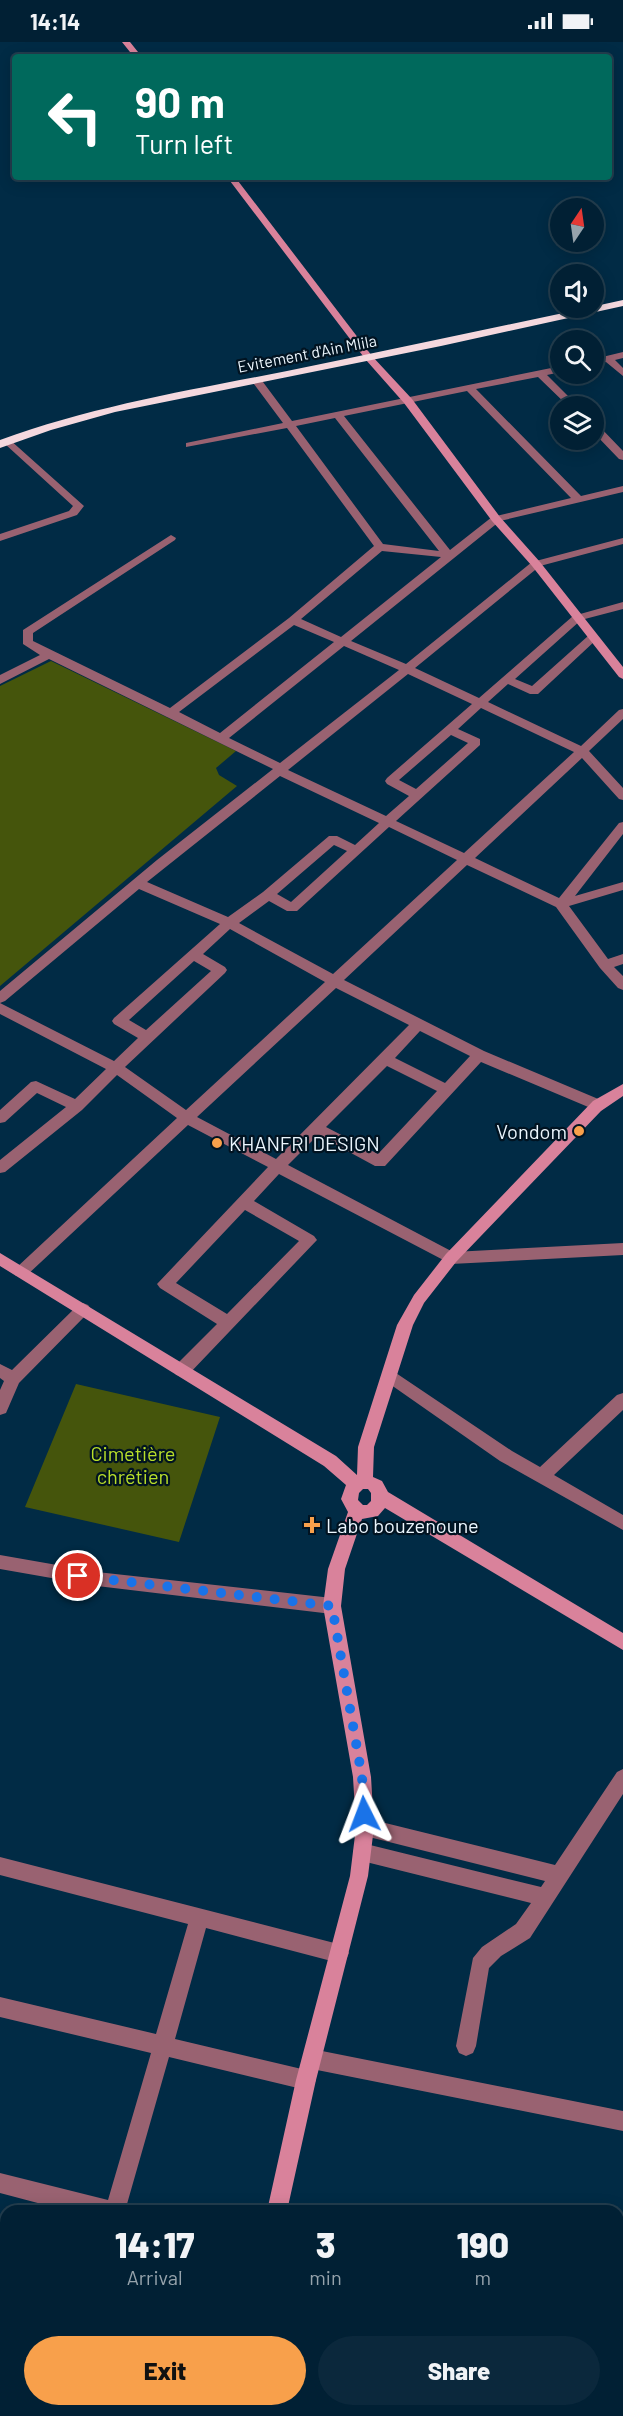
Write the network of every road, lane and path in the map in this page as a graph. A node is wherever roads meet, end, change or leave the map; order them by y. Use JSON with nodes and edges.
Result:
{"nodes":[{"id":1,"x":126,"y":42,"type":"edge"},
{"id":2,"x":136,"y":54,"type":"edge"},
{"id":3,"x":233,"y":180,"type":"edge"},
{"id":4,"x":623,"y":298,"type":"edge"},
{"id":5,"x":604,"y":302,"type":"edge"},
{"id":6,"x":623,"y":303,"type":"edge"},
{"id":7,"x":550,"y":315,"type":"edge"},
{"id":8,"x":367,"y":355,"type":"junction"},
{"id":9,"x":623,"y":355,"type":"edge"},
{"id":10,"x":608,"y":359,"type":"junction"},
{"id":11,"x":604,"y":360,"type":"edge"},
{"id":12,"x":550,"y":372,"type":"edge"},
{"id":13,"x":623,"y":373,"type":"edge"},
{"id":14,"x":541,"y":374,"type":"junction"},
{"id":15,"x":256,"y":380,"type":"junction"},
{"id":16,"x":470,"y":389,"type":"junction"},
{"id":17,"x":563,"y":396,"type":"edge"},
{"id":18,"x":408,"y":401,"type":"junction"},
{"id":19,"x":338,"y":415,"type":"junction"},
{"id":20,"x":290,"y":425,"type":"junction"},
{"id":21,"x":604,"y":437,"type":"edge"},
{"id":22,"x":3,"y":440,"type":"edge"},
{"id":23,"x":190,"y":445,"type":"dead end"},
{"id":24,"x":623,"y":457,"type":"edge"},
{"id":25,"x":623,"y":489,"type":"edge"},
{"id":26,"x":578,"y":499,"type":"junction"},
{"id":27,"x":496,"y":519,"type":"junction"},
{"id":28,"x":0,"y":538,"type":"edge"},
{"id":29,"x":171,"y":538,"type":"dead end"},
{"id":30,"x":623,"y":541,"type":"edge"},
{"id":31,"x":380,"y":547,"type":"junction"},
{"id":32,"x":448,"y":555,"type":"junction"},
{"id":33,"x":536,"y":564,"type":"junction"},
{"id":34,"x":623,"y":605,"type":"edge"},
{"id":35,"x":577,"y":618,"type":"junction"},
{"id":36,"x":293,"y":620,"type":"junction"},
{"id":37,"x":592,"y":638,"type":"junction"},
{"id":38,"x":343,"y":643,"type":"junction"},
{"id":39,"x":49,"y":655,"type":"junction"},
{"id":40,"x":407,"y":669,"type":"junction"},
{"id":41,"x":623,"y":675,"type":"edge"},
{"id":42,"x":0,"y":680,"type":"edge"},
{"id":43,"x":506,"y":680,"type":"junction"},
{"id":44,"x":480,"y":703,"type":"junction"},
{"id":45,"x":171,"y":713,"type":"junction"},
{"id":46,"x":623,"y":713,"type":"edge"},
{"id":47,"x":449,"y":729,"type":"junction"},
{"id":48,"x":220,"y":738,"type":"junction"},
{"id":49,"x":582,"y":751,"type":"junction"},
{"id":50,"x":281,"y":770,"type":"junction"},
{"id":51,"x":416,"y":794,"type":"junction"},
{"id":52,"x":623,"y":796,"type":"edge"},
{"id":53,"x":385,"y":822,"type":"junction"},
{"id":54,"x":623,"y":826,"type":"edge"},
{"id":55,"x":355,"y":850,"type":"junction"},
{"id":56,"x":466,"y":860,"type":"junction"},
{"id":57,"x":138,"y":883,"type":"junction"},
{"id":58,"x":623,"y":886,"type":"edge"},
{"id":59,"x":268,"y":895,"type":"junction"},
{"id":60,"x":561,"y":904,"type":"junction"},
{"id":61,"x":229,"y":923,"type":"junction"},
{"id":62,"x":194,"y":955,"type":"junction"},
{"id":63,"x":623,"y":959,"type":"edge"},
{"id":64,"x":605,"y":965,"type":"junction"},
{"id":65,"x":336,"y":982,"type":"junction"},
{"id":66,"x":623,"y":985,"type":"edge"},
{"id":67,"x":0,"y":998,"type":"edge"},
{"id":68,"x":0,"y":1008,"type":"edge"},
{"id":69,"x":418,"y":1025,"type":"junction"},
{"id":70,"x":147,"y":1036,"type":"junction"},
{"id":71,"x":479,"y":1055,"type":"junction"},
{"id":72,"x":385,"y":1059,"type":"junction"},
{"id":73,"x":116,"y":1068,"type":"junction"},
{"id":74,"x":623,"y":1089,"type":"edge"},
{"id":75,"x":447,"y":1090,"type":"junction"},
{"id":76,"x":598,"y":1105,"type":"junction"},
{"id":77,"x":77,"y":1106,"type":"junction"},
{"id":78,"x":0,"y":1118,"type":"edge"},
{"id":79,"x":187,"y":1118,"type":"junction"},
{"id":80,"x":316,"y":1128,"type":"junction"},
{"id":81,"x":277,"y":1167,"type":"junction"},
{"id":82,"x":0,"y":1168,"type":"edge"},
{"id":83,"x":244,"y":1202,"type":"junction"},
{"id":84,"x":623,"y":1249,"type":"edge"},
{"id":85,"x":451,"y":1258,"type":"junction"},
{"id":86,"x":0,"y":1259,"type":"edge"},
{"id":87,"x":21,"y":1272,"type":"junction"},
{"id":88,"x":83,"y":1309,"type":"junction"},
{"id":89,"x":229,"y":1323,"type":"junction"},
{"id":90,"x":182,"y":1370,"type":"junction"},
{"id":91,"x":7,"y":1375,"type":"edge"},
{"id":92,"x":390,"y":1375,"type":"junction"},
{"id":93,"x":623,"y":1400,"type":"edge"},
{"id":94,"x":0,"y":1408,"type":"edge"},
{"id":95,"x":541,"y":1477,"type":"junction"},
{"id":96,"x":361,"y":1484,"type":"junction"},
{"id":97,"x":382,"y":1497,"type":"junction"},
{"id":98,"x":357,"y":1510,"type":"junction"},
{"id":99,"x":623,"y":1523,"type":"edge"},
{"id":100,"x":0,"y":1562,"type":"edge"},
{"id":101,"x":332,"y":1606,"type":"junction"},
{"id":102,"x":623,"y":1642,"type":"edge"},
{"id":103,"x":623,"y":1778,"type":"edge"},
{"id":104,"x":365,"y":1827,"type":"junction"},
{"id":105,"x":362,"y":1852,"type":"junction"},
{"id":106,"x":0,"y":1866,"type":"edge"},
{"id":107,"x":558,"y":1875,"type":"junction"},
{"id":108,"x":545,"y":1897,"type":"junction"},
{"id":109,"x":200,"y":1917,"type":"junction"},
{"id":110,"x":339,"y":1953,"type":"junction"},
{"id":111,"x":0,"y":2007,"type":"edge"},
{"id":112,"x":466,"y":2046,"type":"dead end"},
{"id":113,"x":163,"y":2047,"type":"junction"},
{"id":114,"x":312,"y":2059,"type":"junction"},
{"id":115,"x":306,"y":2080,"type":"junction"},
{"id":116,"x":623,"y":2121,"type":"edge"},
{"id":117,"x":0,"y":2183,"type":"edge"},
{"id":118,"x":86,"y":2205,"type":"edge"},
{"id":119,"x":117,"y":2205,"type":"edge"},
{"id":120,"x":278,"y":2205,"type":"edge"}],
"edges":[{"from":1,"to":2,"type":"street"},
{"from":3,"to":8,"type":"street"},
{"from":4,"to":5,"type":"highway"},
{"from":6,"to":8,"type":"highway","name":"Evitement d'Ain Mlila"},
{"from":7,"to":8,"type":"highway","name":"Evitement d'Ain Mlila"},
{"from":8,"to":15,"type":"highway","name":"Evitement d'Ain Mlila"},
{"from":8,"to":18,"type":"street"},
{"from":8,"to":22,"type":"highway","name":"Evitement d'Ain Mlila"},
{"from":9,"to":10,"type":"street"},
{"from":10,"to":11,"type":"street"},
{"from":10,"to":13,"type":"street"},
{"from":12,"to":14,"type":"street"},
{"from":14,"to":16,"type":"street"},
{"from":14,"to":17,"type":"street"},
{"from":15,"to":20,"type":"street"},
{"from":15,"to":22,"type":"highway","name":"Evitement d'Ain Mlila"},
{"from":16,"to":18,"type":"street"},
{"from":16,"to":26,"type":"street"},
{"from":18,"to":19,"type":"street"},
{"from":18,"to":27,"type":"street"},
{"from":19,"to":20,"type":"street"},
{"from":19,"to":32,"type":"street"},
{"from":20,"to":23,"type":"street"},
{"from":20,"to":31,"type":"street"},
{"from":21,"to":24,"type":"street"},
{"from":22,"to":28,"type":"street"},
{"from":25,"to":26,"type":"street"},
{"from":26,"to":27,"type":"street"},
{"from":27,"to":32,"type":"street"},
{"from":27,"to":33,"type":"street"},
{"from":29,"to":39,"type":"street"},
{"from":30,"to":33,"type":"street"},
{"from":31,"to":32,"type":"street"},
{"from":31,"to":36,"type":"street"},
{"from":32,"to":38,"type":"street"},
{"from":33,"to":35,"type":"street"},
{"from":33,"to":40,"type":"street"},
{"from":34,"to":35,"type":"street"},
{"from":35,"to":37,"type":"street"},
{"from":35,"to":43,"type":"street"},
{"from":36,"to":38,"type":"street"},
{"from":36,"to":45,"type":"street"},
{"from":37,"to":41,"type":"street"},
{"from":37,"to":43,"type":"street"},
{"from":38,"to":40,"type":"street"},
{"from":38,"to":48,"type":"street"},
{"from":39,"to":42,"type":"street"},
{"from":39,"to":45,"type":"street"},
{"from":40,"to":44,"type":"street"},
{"from":40,"to":50,"type":"street"},
{"from":43,"to":44,"type":"street"},
{"from":44,"to":47,"type":"street"},
{"from":44,"to":49,"type":"street"},
{"from":45,"to":48,"type":"street"},
{"from":46,"to":49,"type":"street"},
{"from":47,"to":51,"type":"street"},
{"from":47,"to":51,"type":"street"},
{"from":48,"to":50,"type":"street"},
{"from":49,"to":52,"type":"street"},
{"from":49,"to":56,"type":"street"},
{"from":50,"to":53,"type":"street"},
{"from":50,"to":57,"type":"street"},
{"from":51,"to":53,"type":"street"},
{"from":53,"to":55,"type":"street"},
{"from":53,"to":56,"type":"street"},
{"from":54,"to":60,"type":"street"},
{"from":55,"to":59,"type":"street"},
{"from":55,"to":59,"type":"street"},
{"from":56,"to":60,"type":"street"},
{"from":56,"to":65,"type":"street"},
{"from":57,"to":61,"type":"street"},
{"from":57,"to":67,"type":"street"},
{"from":58,"to":60,"type":"street"},
{"from":59,"to":61,"type":"street"},
{"from":60,"to":64,"type":"street"},
{"from":61,"to":62,"type":"street"},
{"from":61,"to":65,"type":"street"},
{"from":62,"to":70,"type":"street"},
{"from":62,"to":70,"type":"street"},
{"from":63,"to":64,"type":"street"},
{"from":64,"to":66,"type":"street"},
{"from":65,"to":69,"type":"street"},
{"from":65,"to":79,"type":"street"},
{"from":68,"to":73,"type":"street"},
{"from":69,"to":71,"type":"street"},
{"from":69,"to":72,"type":"street"},
{"from":70,"to":73,"type":"street"},
{"from":71,"to":75,"type":"street"},
{"from":71,"to":76,"type":"street"},
{"from":72,"to":75,"type":"street"},
{"from":72,"to":80,"type":"street"},
{"from":73,"to":77,"type":"street"},
{"from":73,"to":79,"type":"street"},
{"from":74,"to":76,"type":"street"},
{"from":75,"to":80,"type":"street"},
{"from":76,"to":85,"type":"street"},
{"from":77,"to":78,"type":"street"},
{"from":77,"to":82,"type":"street"},
{"from":79,"to":81,"type":"street"},
{"from":79,"to":87,"type":"street"},
{"from":80,"to":81,"type":"street"},
{"from":81,"to":83,"type":"street"},
{"from":81,"to":85,"type":"street"},
{"from":83,"to":89,"type":"street"},
{"from":83,"to":89,"type":"street"},
{"from":84,"to":85,"type":"street"},
{"from":85,"to":92,"type":"street"},
{"from":86,"to":87,"type":"street"},
{"from":87,"to":88,"type":"street"},
{"from":88,"to":90,"type":"street"},
{"from":88,"to":91,"type":"street"},
{"from":89,"to":90,"type":"street"},
{"from":90,"to":96,"type":"street"},
{"from":91,"to":94,"type":"street"},
{"from":92,"to":95,"type":"street"},
{"from":92,"to":96,"type":"street"},
{"from":93,"to":95,"type":"street"},
{"from":95,"to":99,"type":"street"},
{"from":96,"to":97,"type":"street"},
{"from":96,"to":98,"type":"street"},
{"from":97,"to":98,"type":"street"},
{"from":97,"to":102,"type":"street"},
{"from":98,"to":101,"type":"street"},
{"from":100,"to":101,"type":"street"},
{"from":101,"to":104,"type":"street"},
{"from":103,"to":107,"type":"street"},
{"from":104,"to":105,"type":"street"},
{"from":104,"to":107,"type":"street"},
{"from":105,"to":108,"type":"street"},
{"from":105,"to":110,"type":"street"},
{"from":106,"to":109,"type":"street"},
{"from":107,"to":108,"type":"street"},
{"from":108,"to":112,"type":"street"},
{"from":109,"to":110,"type":"street"},
{"from":109,"to":113,"type":"street"},
{"from":110,"to":114,"type":"street"},
{"from":111,"to":113,"type":"street"},
{"from":113,"to":115,"type":"street"},
{"from":113,"to":119,"type":"street"},
{"from":114,"to":115,"type":"street"},
{"from":114,"to":116,"type":"street"},
{"from":115,"to":120,"type":"street"},
{"from":117,"to":118,"type":"street"}]}
